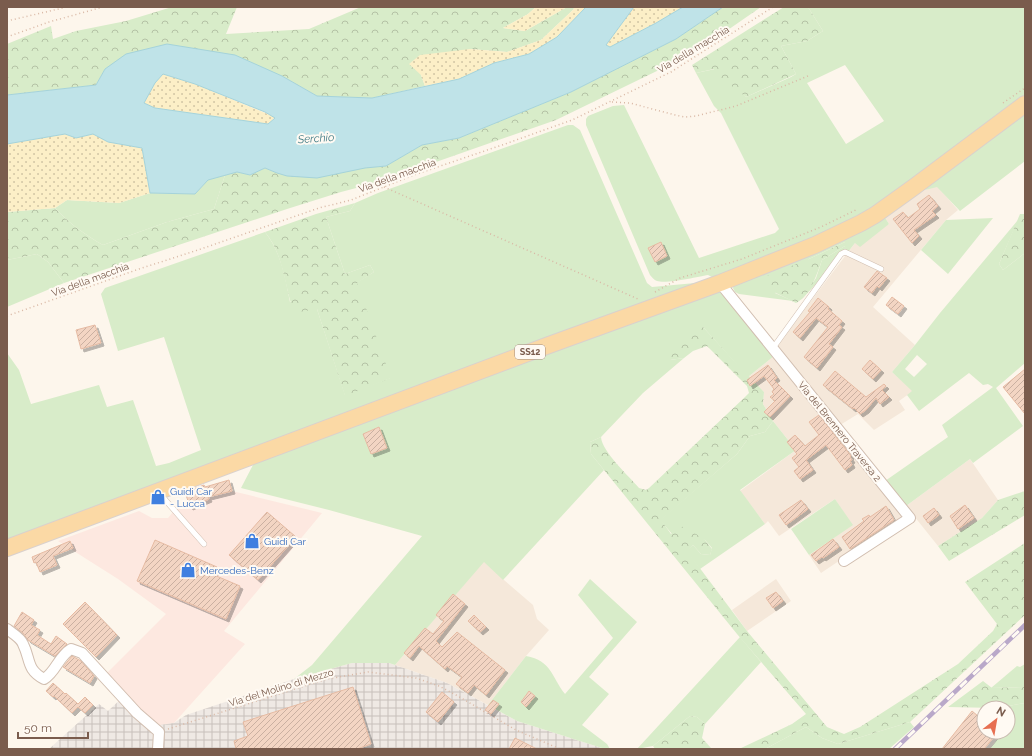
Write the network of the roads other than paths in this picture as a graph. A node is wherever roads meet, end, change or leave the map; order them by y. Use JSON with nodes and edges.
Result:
{"nodes":[{"id":1,"x":1025,"y":104,"type":"edge"},
{"id":2,"x":881,"y":269,"type":"dead end"},
{"id":3,"x":720,"y":283,"type":"junction"},
{"id":4,"x":772,"y":348,"type":"junction"},
{"id":5,"x":158,"y":491,"type":"junction"},
{"id":6,"x":204,"y":544,"type":"dead end"},
{"id":7,"x":7,"y":548,"type":"edge"},
{"id":8,"x":844,"y":561,"type":"dead end"},
{"id":9,"x":7,"y":629,"type":"edge"},
{"id":10,"x":158,"y":749,"type":"edge"}],
"edges":[{"from":1,"to":3,"type":"main road","number":"SS12"},
{"from":2,"to":4,"type":"lane"},
{"from":3,"to":4,"type":"street","name":"Via del Brennero Traversa 2"},
{"from":3,"to":5,"type":"main road","number":"SS12"},
{"from":4,"to":8,"type":"street","name":"Via del Brennero Traversa 2"},
{"from":5,"to":6,"type":"lane"},
{"from":5,"to":7,"type":"main road","number":"SS12"},
{"from":9,"to":10,"type":"street"}]}
